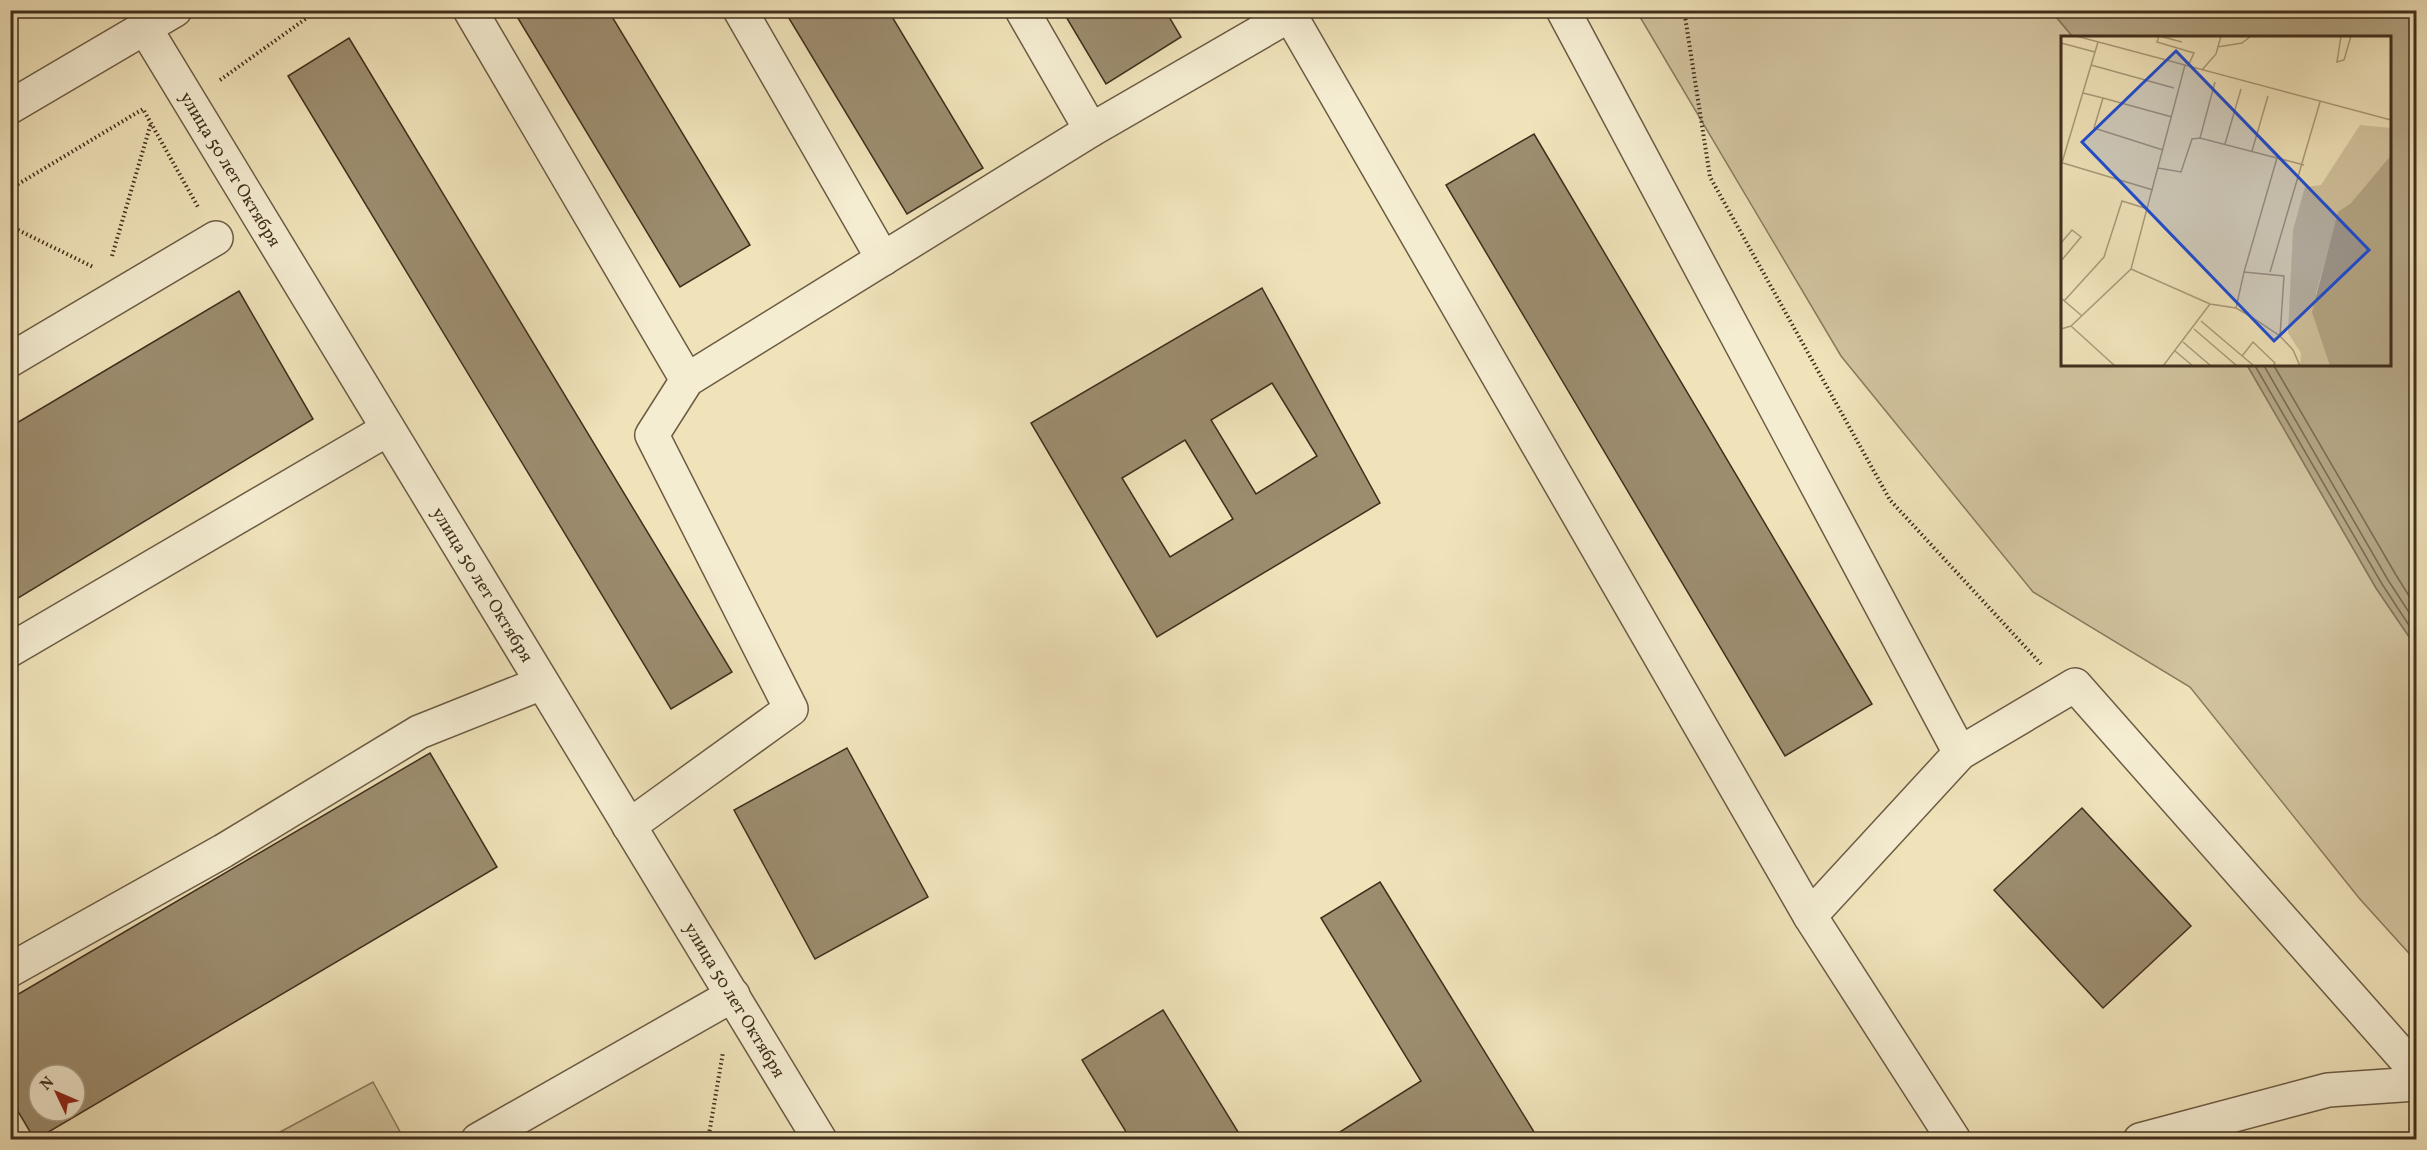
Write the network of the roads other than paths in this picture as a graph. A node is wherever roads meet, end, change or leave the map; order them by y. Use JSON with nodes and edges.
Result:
{"nodes":[{"id":1,"x":470,"y":10,"type":"edge"},
{"id":2,"x":740,"y":10,"type":"edge"},
{"id":3,"x":1022,"y":10,"type":"edge"},
{"id":4,"x":1563,"y":10,"type":"edge"},
{"id":5,"x":1293,"y":13,"type":"edge"},
{"id":6,"x":164,"y":16,"type":"edge"},
{"id":7,"x":10,"y":107,"type":"edge"},
{"id":8,"x":1091,"y":130,"type":"junction"},
{"id":9,"x":216,"y":238,"type":"road end"},
{"id":10,"x":883,"y":260,"type":"junction"},
{"id":11,"x":10,"y":360,"type":"edge"},
{"id":12,"x":687,"y":380,"type":"junction"},
{"id":13,"x":388,"y":429,"type":"junction"},
{"id":14,"x":10,"y":650,"type":"edge"},
{"id":15,"x":542,"y":683,"type":"junction"},
{"id":16,"x":1960,"y":753,"type":"junction"},
{"id":17,"x":629,"y":826,"type":"junction"},
{"id":18,"x":1810,"y":916,"type":"junction"},
{"id":19,"x":10,"y":970,"type":"edge"},
{"id":20,"x":733,"y":995,"type":"junction"},
{"id":21,"x":2416,"y":1071,"type":"edge"},
{"id":22,"x":2416,"y":1084,"type":"edge"},
{"id":23,"x":478,"y":1140,"type":"edge"},
{"id":24,"x":820,"y":1140,"type":"edge"},
{"id":25,"x":1954,"y":1140,"type":"edge"},
{"id":26,"x":2140,"y":1140,"type":"edge"}],
"edges":[{"from":1,"to":12,"type":"street"},
{"from":2,"to":10,"type":"street"},
{"from":3,"to":8,"type":"street"},
{"from":4,"to":16,"type":"street"},
{"from":5,"to":8,"type":"street"},
{"from":5,"to":18,"type":"street"},
{"from":6,"to":7,"type":"street"},
{"from":6,"to":13,"type":"street","name":"улица 50 лет Октября"},
{"from":8,"to":10,"type":"street"},
{"from":9,"to":11,"type":"street"},
{"from":10,"to":12,"type":"street"},
{"from":12,"to":17,"type":"street"},
{"from":13,"to":14,"type":"street"},
{"from":13,"to":15,"type":"street","name":"улица 50 лет Октября"},
{"from":15,"to":17,"type":"street","name":"улица 50 лет Октября"},
{"from":15,"to":19,"type":"street"},
{"from":16,"to":18,"type":"street"},
{"from":16,"to":21,"type":"street"},
{"from":17,"to":20,"type":"street","name":"улица 50 лет Октября"},
{"from":18,"to":25,"type":"street"},
{"from":20,"to":23,"type":"street"},
{"from":20,"to":24,"type":"street","name":"улица 50 лет Октября"},
{"from":22,"to":26,"type":"street"}]}
